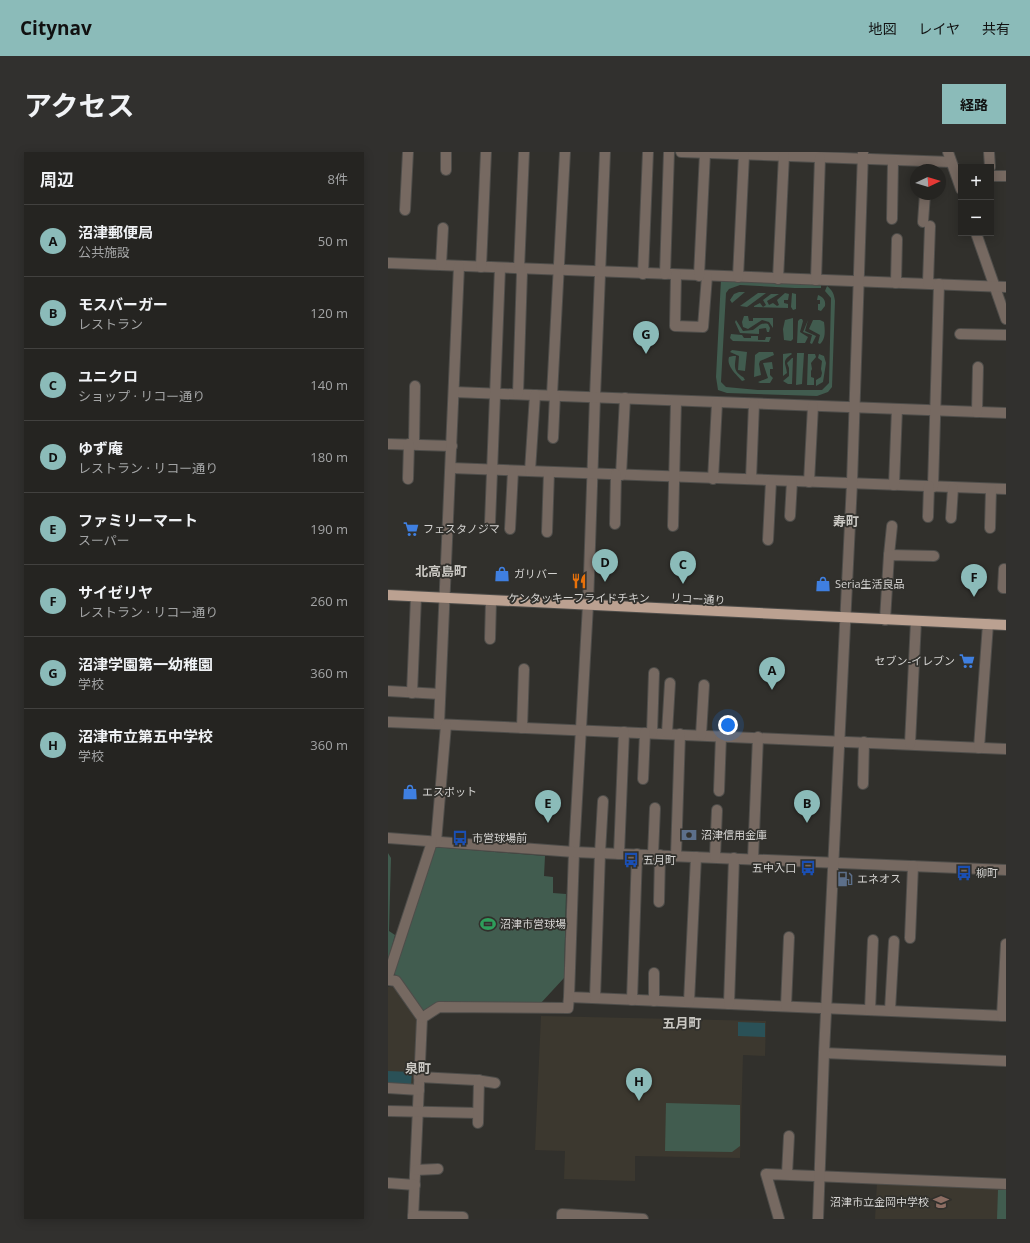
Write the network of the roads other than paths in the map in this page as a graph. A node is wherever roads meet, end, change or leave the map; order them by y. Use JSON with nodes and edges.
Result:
{"nodes":[{"id":1,"x":408,"y":152,"type":"edge"},
{"id":2,"x":446,"y":152,"type":"edge"},
{"id":3,"x":486,"y":152,"type":"edge"},
{"id":4,"x":524,"y":152,"type":"edge"},
{"id":5,"x":565,"y":152,"type":"edge"},
{"id":6,"x":605,"y":152,"type":"edge"},
{"id":7,"x":648,"y":152,"type":"edge"},
{"id":8,"x":669,"y":152,"type":"edge"},
{"id":9,"x":681,"y":152,"type":"edge"},
{"id":10,"x":686,"y":152,"type":"edge"},
{"id":11,"x":989,"y":152,"type":"edge"},
{"id":12,"x":705,"y":153,"type":"junction"},
{"id":13,"x":769,"y":153,"type":"edge"},
{"id":14,"x":743,"y":154,"type":"edge"},
{"id":15,"x":784,"y":155,"type":"junction"},
{"id":16,"x":824,"y":156,"type":"edge"},
{"id":17,"x":863,"y":156,"type":"edge"},
{"id":18,"x":950,"y":157,"type":"edge"},
{"id":19,"x":893,"y":160,"type":"junction"},
{"id":20,"x":915,"y":164,"type":"edge"},
{"id":21,"x":931,"y":164,"type":"edge"},
{"id":22,"x":990,"y":164,"type":"edge"},
{"id":23,"x":446,"y":170,"type":"dead end"},
{"id":24,"x":958,"y":175,"type":"edge"},
{"id":25,"x":994,"y":176,"type":"edge"},
{"id":26,"x":1006,"y":176,"type":"edge"},
{"id":27,"x":925,"y":200,"type":"edge"},
{"id":28,"x":405,"y":210,"type":"dead end"},
{"id":29,"x":892,"y":219,"type":"dead end"},
{"id":30,"x":443,"y":228,"type":"dead end"},
{"id":31,"x":977,"y":236,"type":"edge"},
{"id":32,"x":897,"y":239,"type":"dead end"},
{"id":33,"x":388,"y":263,"type":"edge"},
{"id":34,"x":441,"y":265,"type":"junction"},
{"id":35,"x":459,"y":266,"type":"junction"},
{"id":36,"x":481,"y":267,"type":"junction"},
{"id":37,"x":500,"y":268,"type":"junction"},
{"id":38,"x":519,"y":269,"type":"junction"},
{"id":39,"x":558,"y":270,"type":"junction"},
{"id":40,"x":600,"y":272,"type":"junction"},
{"id":41,"x":643,"y":274,"type":"junction"},
{"id":42,"x":665,"y":274,"type":"junction"},
{"id":43,"x":676,"y":275,"type":"junction"},
{"id":44,"x":703,"y":276,"type":"junction"},
{"id":45,"x":738,"y":277,"type":"junction"},
{"id":46,"x":778,"y":278,"type":"junction"},
{"id":47,"x":816,"y":280,"type":"junction"},
{"id":48,"x":859,"y":282,"type":"junction"},
{"id":49,"x":896,"y":283,"type":"junction"},
{"id":50,"x":928,"y":284,"type":"junction"},
{"id":51,"x":939,"y":284,"type":"junction"},
{"id":52,"x":995,"y":287,"type":"junction"},
{"id":53,"x":1006,"y":287,"type":"edge"},
{"id":54,"x":1006,"y":319,"type":"edge"},
{"id":55,"x":960,"y":334,"type":"dead end"},
{"id":56,"x":1006,"y":335,"type":"edge"},
{"id":57,"x":978,"y":367,"type":"dead end"},
{"id":58,"x":415,"y":386,"type":"dead end"},
{"id":59,"x":454,"y":392,"type":"junction"},
{"id":60,"x":495,"y":393,"type":"junction"},
{"id":61,"x":518,"y":394,"type":"junction"},
{"id":62,"x":535,"y":395,"type":"junction"},
{"id":63,"x":554,"y":395,"type":"junction"},
{"id":64,"x":595,"y":397,"type":"junction"},
{"id":65,"x":625,"y":398,"type":"junction"},
{"id":66,"x":676,"y":400,"type":"junction"},
{"id":67,"x":717,"y":402,"type":"junction"},
{"id":68,"x":754,"y":404,"type":"junction"},
{"id":69,"x":813,"y":406,"type":"junction"},
{"id":70,"x":855,"y":407,"type":"junction"},
{"id":71,"x":897,"y":409,"type":"junction"},
{"id":72,"x":936,"y":410,"type":"junction"},
{"id":73,"x":977,"y":412,"type":"junction"},
{"id":74,"x":1006,"y":413,"type":"edge"},
{"id":75,"x":553,"y":438,"type":"dead end"},
{"id":76,"x":388,"y":444,"type":"edge"},
{"id":77,"x":411,"y":444,"type":"junction"},
{"id":78,"x":452,"y":446,"type":"junction"},
{"id":79,"x":451,"y":468,"type":"junction"},
{"id":80,"x":493,"y":470,"type":"junction"},
{"id":81,"x":513,"y":471,"type":"junction"},
{"id":82,"x":530,"y":471,"type":"junction"},
{"id":83,"x":549,"y":472,"type":"junction"},
{"id":84,"x":593,"y":474,"type":"junction"},
{"id":85,"x":618,"y":475,"type":"junction"},
{"id":86,"x":675,"y":477,"type":"junction"},
{"id":87,"x":713,"y":478,"type":"junction"},
{"id":88,"x":408,"y":479,"type":"dead end"},
{"id":89,"x":751,"y":479,"type":"junction"},
{"id":90,"x":771,"y":481,"type":"junction"},
{"id":91,"x":792,"y":481,"type":"junction"},
{"id":92,"x":809,"y":482,"type":"junction"},
{"id":93,"x":852,"y":483,"type":"junction"},
{"id":94,"x":894,"y":485,"type":"junction"},
{"id":95,"x":931,"y":486,"type":"junction"},
{"id":96,"x":953,"y":488,"type":"junction"},
{"id":97,"x":991,"y":489,"type":"junction"},
{"id":98,"x":1006,"y":489,"type":"edge"},
{"id":99,"x":790,"y":516,"type":"dead end"},
{"id":100,"x":928,"y":517,"type":"dead end"},
{"id":101,"x":951,"y":518,"type":"dead end"},
{"id":102,"x":490,"y":524,"type":"dead end"},
{"id":103,"x":615,"y":524,"type":"dead end"},
{"id":104,"x":673,"y":526,"type":"dead end"},
{"id":105,"x":892,"y":526,"type":"dead end"},
{"id":106,"x":990,"y":528,"type":"dead end"},
{"id":107,"x":510,"y":529,"type":"dead end"},
{"id":108,"x":547,"y":532,"type":"dead end"},
{"id":109,"x":768,"y":540,"type":"dead end"},
{"id":110,"x":890,"y":555,"type":"junction"},
{"id":111,"x":934,"y":556,"type":"dead end"},
{"id":112,"x":1004,"y":569,"type":"dead end"},
{"id":113,"x":1006,"y":588,"type":"edge"},
{"id":114,"x":388,"y":595,"type":"edge"},
{"id":115,"x":416,"y":597,"type":"junction"},
{"id":116,"x":445,"y":599,"type":"junction"},
{"id":117,"x":491,"y":601,"type":"junction"},
{"id":118,"x":588,"y":605,"type":"junction"},
{"id":119,"x":846,"y":618,"type":"junction"},
{"id":120,"x":885,"y":620,"type":"junction"},
{"id":121,"x":916,"y":621,"type":"junction"},
{"id":122,"x":988,"y":624,"type":"junction"},
{"id":123,"x":1006,"y":625,"type":"edge"},
{"id":124,"x":490,"y":639,"type":"dead end"},
{"id":125,"x":524,"y":669,"type":"dead end"},
{"id":126,"x":654,"y":674,"type":"dead end"},
{"id":127,"x":670,"y":683,"type":"dead end"},
{"id":128,"x":704,"y":685,"type":"dead end"},
{"id":129,"x":388,"y":691,"type":"edge"},
{"id":130,"x":412,"y":693,"type":"junction"},
{"id":131,"x":440,"y":694,"type":"junction"},
{"id":132,"x":388,"y":722,"type":"edge"},
{"id":133,"x":443,"y":724,"type":"junction"},
{"id":134,"x":522,"y":728,"type":"junction"},
{"id":135,"x":582,"y":730,"type":"junction"},
{"id":136,"x":624,"y":732,"type":"junction"},
{"id":137,"x":648,"y":733,"type":"junction"},
{"id":138,"x":667,"y":733,"type":"junction"},
{"id":139,"x":680,"y":734,"type":"junction"},
{"id":140,"x":701,"y":735,"type":"junction"},
{"id":141,"x":721,"y":736,"type":"junction"},
{"id":142,"x":758,"y":737,"type":"junction"},
{"id":143,"x":840,"y":741,"type":"junction"},
{"id":144,"x":864,"y":742,"type":"junction"},
{"id":145,"x":910,"y":744,"type":"junction"},
{"id":146,"x":980,"y":748,"type":"junction"},
{"id":147,"x":1006,"y":748,"type":"edge"},
{"id":148,"x":643,"y":780,"type":"dead end"},
{"id":149,"x":863,"y":784,"type":"dead end"},
{"id":150,"x":719,"y":791,"type":"dead end"},
{"id":151,"x":604,"y":801,"type":"dead end"},
{"id":152,"x":655,"y":808,"type":"dead end"},
{"id":153,"x":717,"y":810,"type":"dead end"},
{"id":154,"x":388,"y":838,"type":"edge"},
{"id":155,"x":434,"y":842,"type":"junction"},
{"id":156,"x":574,"y":852,"type":"junction"},
{"id":157,"x":600,"y":853,"type":"junction"},
{"id":158,"x":619,"y":854,"type":"junction"},
{"id":159,"x":637,"y":854,"type":"junction"},
{"id":160,"x":656,"y":855,"type":"junction"},
{"id":161,"x":676,"y":856,"type":"junction"},
{"id":162,"x":696,"y":857,"type":"junction"},
{"id":163,"x":715,"y":857,"type":"junction"},
{"id":164,"x":734,"y":858,"type":"junction"},
{"id":165,"x":753,"y":859,"type":"junction"},
{"id":166,"x":834,"y":862,"type":"junction"},
{"id":167,"x":913,"y":866,"type":"junction"},
{"id":168,"x":1006,"y":870,"type":"edge"},
{"id":169,"x":659,"y":902,"type":"dead end"},
{"id":170,"x":789,"y":937,"type":"dead end"},
{"id":171,"x":910,"y":938,"type":"dead end"},
{"id":172,"x":873,"y":940,"type":"dead end"},
{"id":173,"x":894,"y":942,"type":"dead end"},
{"id":174,"x":1006,"y":944,"type":"edge"},
{"id":175,"x":1006,"y":960,"type":"edge"},
{"id":176,"x":654,"y":973,"type":"dead end"},
{"id":177,"x":388,"y":976,"type":"edge"},
{"id":178,"x":388,"y":980,"type":"edge"},
{"id":179,"x":569,"y":997,"type":"junction"},
{"id":180,"x":595,"y":998,"type":"junction"},
{"id":181,"x":632,"y":1000,"type":"junction"},
{"id":182,"x":654,"y":1000,"type":"junction"},
{"id":183,"x":689,"y":1002,"type":"junction"},
{"id":184,"x":729,"y":1004,"type":"junction"},
{"id":185,"x":786,"y":1006,"type":"junction"},
{"id":186,"x":828,"y":1008,"type":"junction"},
{"id":187,"x":870,"y":1010,"type":"junction"},
{"id":188,"x":890,"y":1010,"type":"junction"},
{"id":189,"x":1004,"y":1016,"type":"edge"},
{"id":190,"x":422,"y":1018,"type":"junction"},
{"id":191,"x":824,"y":1053,"type":"junction"},
{"id":192,"x":1006,"y":1061,"type":"edge"},
{"id":193,"x":419,"y":1077,"type":"junction"},
{"id":194,"x":479,"y":1080,"type":"junction"},
{"id":195,"x":495,"y":1083,"type":"dead end"},
{"id":196,"x":388,"y":1088,"type":"edge"},
{"id":197,"x":419,"y":1090,"type":"junction"},
{"id":198,"x":388,"y":1110,"type":"edge"},
{"id":199,"x":418,"y":1112,"type":"junction"},
{"id":200,"x":789,"y":1136,"type":"dead end"},
{"id":201,"x":438,"y":1169,"type":"dead end"},
{"id":202,"x":416,"y":1170,"type":"junction"},
{"id":203,"x":787,"y":1174,"type":"junction"},
{"id":204,"x":820,"y":1175,"type":"junction"},
{"id":205,"x":388,"y":1183,"type":"edge"},
{"id":206,"x":1006,"y":1184,"type":"edge"},
{"id":207,"x":415,"y":1185,"type":"junction"},
{"id":208,"x":463,"y":1217,"type":"dead end"},
{"id":209,"x":413,"y":1218,"type":"edge"},
{"id":210,"x":562,"y":1219,"type":"edge"},
{"id":211,"x":643,"y":1219,"type":"edge"},
{"id":212,"x":779,"y":1219,"type":"edge"},
{"id":213,"x":818,"y":1219,"type":"edge"}],
"edges":[{"from":1,"to":28,"type":"street"},
{"from":2,"to":23,"type":"street"},
{"from":3,"to":36,"type":"street"},
{"from":4,"to":38,"type":"street"},
{"from":5,"to":39,"type":"street"},
{"from":6,"to":40,"type":"street"},
{"from":7,"to":41,"type":"street"},
{"from":8,"to":42,"type":"street"},
{"from":9,"to":10,"type":"street"},
{"from":10,"to":12,"type":"street"},
{"from":11,"to":22,"type":"street"},
{"from":12,"to":14,"type":"street"},
{"from":12,"to":44,"type":"street"},
{"from":13,"to":14,"type":"street"},
{"from":13,"to":15,"type":"street"},
{"from":14,"to":45,"type":"street"},
{"from":15,"to":16,"type":"street"},
{"from":15,"to":46,"type":"street"},
{"from":16,"to":17,"type":"street"},
{"from":16,"to":47,"type":"street"},
{"from":17,"to":19,"type":"street"},
{"from":17,"to":48,"type":"street"},
{"from":18,"to":21,"type":"street"},
{"from":18,"to":24,"type":"street"},
{"from":19,"to":20,"type":"street"},
{"from":19,"to":29,"type":"street"},
{"from":25,"to":26,"type":"street"},
{"from":27,"to":50,"type":"street"},
{"from":30,"to":34,"type":"street"},
{"from":31,"to":52,"type":"street"},
{"from":32,"to":49,"type":"street"},
{"from":33,"to":34,"type":"street"},
{"from":34,"to":35,"type":"street"},
{"from":35,"to":36,"type":"street"},
{"from":35,"to":59,"type":"street"},
{"from":36,"to":37,"type":"street"},
{"from":37,"to":38,"type":"street"},
{"from":37,"to":60,"type":"street"},
{"from":38,"to":39,"type":"street"},
{"from":38,"to":61,"type":"street"},
{"from":39,"to":40,"type":"street"},
{"from":39,"to":63,"type":"street"},
{"from":40,"to":41,"type":"street"},
{"from":40,"to":64,"type":"street"},
{"from":41,"to":42,"type":"street"},
{"from":42,"to":43,"type":"street"},
{"from":43,"to":44,"type":"street"},
{"from":43,"to":44,"type":"street"},
{"from":44,"to":45,"type":"street"},
{"from":45,"to":46,"type":"street"},
{"from":46,"to":47,"type":"street"},
{"from":47,"to":48,"type":"street"},
{"from":48,"to":49,"type":"street"},
{"from":48,"to":70,"type":"street"},
{"from":49,"to":50,"type":"street"},
{"from":50,"to":51,"type":"street"},
{"from":51,"to":52,"type":"street"},
{"from":51,"to":72,"type":"street"},
{"from":52,"to":53,"type":"street"},
{"from":52,"to":54,"type":"street"},
{"from":55,"to":56,"type":"street"},
{"from":57,"to":73,"type":"street"},
{"from":58,"to":77,"type":"street"},
{"from":59,"to":60,"type":"street"},
{"from":59,"to":78,"type":"street"},
{"from":60,"to":61,"type":"street"},
{"from":60,"to":80,"type":"street"},
{"from":61,"to":62,"type":"street"},
{"from":62,"to":63,"type":"street"},
{"from":62,"to":82,"type":"street"},
{"from":63,"to":64,"type":"street"},
{"from":63,"to":75,"type":"street"},
{"from":64,"to":65,"type":"street"},
{"from":64,"to":84,"type":"street"},
{"from":65,"to":66,"type":"street"},
{"from":65,"to":85,"type":"street"},
{"from":66,"to":67,"type":"street"},
{"from":66,"to":86,"type":"street"},
{"from":67,"to":68,"type":"street"},
{"from":67,"to":87,"type":"street"},
{"from":68,"to":69,"type":"street"},
{"from":68,"to":89,"type":"street"},
{"from":69,"to":70,"type":"street"},
{"from":69,"to":92,"type":"street"},
{"from":70,"to":71,"type":"street"},
{"from":70,"to":93,"type":"street"},
{"from":71,"to":72,"type":"street"},
{"from":71,"to":94,"type":"street"},
{"from":72,"to":73,"type":"street"},
{"from":72,"to":95,"type":"street"},
{"from":73,"to":74,"type":"street"},
{"from":76,"to":77,"type":"street"},
{"from":77,"to":78,"type":"street"},
{"from":77,"to":88,"type":"street"},
{"from":78,"to":79,"type":"street"},
{"from":79,"to":80,"type":"street"},
{"from":79,"to":116,"type":"street"},
{"from":80,"to":81,"type":"street"},
{"from":80,"to":102,"type":"street"},
{"from":81,"to":82,"type":"street"},
{"from":81,"to":107,"type":"street"},
{"from":82,"to":83,"type":"street"},
{"from":83,"to":84,"type":"street"},
{"from":83,"to":108,"type":"street"},
{"from":84,"to":85,"type":"street"},
{"from":84,"to":118,"type":"street"},
{"from":85,"to":86,"type":"street"},
{"from":85,"to":103,"type":"street"},
{"from":86,"to":87,"type":"street"},
{"from":86,"to":104,"type":"street"},
{"from":87,"to":89,"type":"street"},
{"from":89,"to":90,"type":"street"},
{"from":90,"to":91,"type":"street"},
{"from":90,"to":109,"type":"street"},
{"from":91,"to":92,"type":"street"},
{"from":91,"to":99,"type":"street"},
{"from":92,"to":93,"type":"street"},
{"from":93,"to":94,"type":"street"},
{"from":93,"to":119,"type":"street"},
{"from":94,"to":95,"type":"street"},
{"from":95,"to":96,"type":"street"},
{"from":95,"to":100,"type":"street"},
{"from":96,"to":97,"type":"street"},
{"from":96,"to":101,"type":"street"},
{"from":97,"to":98,"type":"street"},
{"from":97,"to":106,"type":"street"},
{"from":105,"to":110,"type":"street"},
{"from":110,"to":111,"type":"street"},
{"from":110,"to":120,"type":"street"},
{"from":112,"to":113,"type":"street"},
{"from":114,"to":115,"type":"main road","name":"リコー通り"},
{"from":115,"to":116,"type":"main road","name":"リコー通り"},
{"from":115,"to":130,"type":"street"},
{"from":116,"to":117,"type":"main road","name":"リコー通り"},
{"from":116,"to":131,"type":"street"},
{"from":117,"to":118,"type":"main road","name":"リコー通り"},
{"from":117,"to":124,"type":"street"},
{"from":118,"to":119,"type":"main road","name":"リコー通り"},
{"from":118,"to":135,"type":"street"},
{"from":119,"to":120,"type":"main road","name":"リコー通り"},
{"from":119,"to":143,"type":"street"},
{"from":120,"to":121,"type":"main road","name":"リコー通り"},
{"from":121,"to":122,"type":"main road","name":"リコー通り"},
{"from":121,"to":145,"type":"street"},
{"from":122,"to":123,"type":"main road","name":"リコー通り"},
{"from":122,"to":146,"type":"street"},
{"from":125,"to":134,"type":"street"},
{"from":126,"to":137,"type":"street"},
{"from":127,"to":138,"type":"street"},
{"from":128,"to":140,"type":"street"},
{"from":129,"to":130,"type":"street"},
{"from":130,"to":131,"type":"street"},
{"from":131,"to":133,"type":"street"},
{"from":132,"to":133,"type":"street"},
{"from":133,"to":134,"type":"street"},
{"from":133,"to":155,"type":"street"},
{"from":134,"to":135,"type":"street"},
{"from":135,"to":136,"type":"street"},
{"from":135,"to":156,"type":"street"},
{"from":136,"to":137,"type":"street"},
{"from":136,"to":158,"type":"street"},
{"from":137,"to":138,"type":"street"},
{"from":137,"to":148,"type":"street"},
{"from":138,"to":139,"type":"street"},
{"from":139,"to":140,"type":"street"},
{"from":139,"to":161,"type":"street"},
{"from":140,"to":141,"type":"street"},
{"from":141,"to":142,"type":"street"},
{"from":141,"to":150,"type":"street"},
{"from":142,"to":143,"type":"street"},
{"from":142,"to":165,"type":"street"},
{"from":143,"to":144,"type":"street"},
{"from":143,"to":166,"type":"street"},
{"from":144,"to":145,"type":"street"},
{"from":144,"to":149,"type":"street"},
{"from":145,"to":146,"type":"street"},
{"from":146,"to":147,"type":"street"},
{"from":151,"to":157,"type":"street"},
{"from":152,"to":160,"type":"street"},
{"from":153,"to":163,"type":"street"},
{"from":154,"to":155,"type":"street"},
{"from":155,"to":156,"type":"street"},
{"from":155,"to":177,"type":"street"},
{"from":156,"to":157,"type":"street"},
{"from":156,"to":179,"type":"street"},
{"from":157,"to":158,"type":"street"},
{"from":157,"to":180,"type":"street"},
{"from":158,"to":159,"type":"street"},
{"from":159,"to":160,"type":"street"},
{"from":159,"to":181,"type":"street"},
{"from":160,"to":161,"type":"street"},
{"from":160,"to":169,"type":"street"},
{"from":161,"to":162,"type":"street"},
{"from":162,"to":163,"type":"street"},
{"from":162,"to":183,"type":"street"},
{"from":163,"to":164,"type":"street"},
{"from":164,"to":165,"type":"street"},
{"from":164,"to":184,"type":"street"},
{"from":165,"to":166,"type":"street"},
{"from":166,"to":167,"type":"street"},
{"from":166,"to":186,"type":"street"},
{"from":167,"to":168,"type":"street"},
{"from":167,"to":171,"type":"street"},
{"from":170,"to":185,"type":"street"},
{"from":172,"to":187,"type":"street"},
{"from":173,"to":188,"type":"street"},
{"from":174,"to":175,"type":"street"},
{"from":175,"to":189,"type":"street"},
{"from":176,"to":182,"type":"street"},
{"from":178,"to":190,"type":"street"},
{"from":179,"to":180,"type":"street"},
{"from":179,"to":190,"type":"street"},
{"from":180,"to":181,"type":"street"},
{"from":181,"to":182,"type":"street"},
{"from":182,"to":183,"type":"street"},
{"from":183,"to":184,"type":"street"},
{"from":184,"to":185,"type":"street"},
{"from":185,"to":186,"type":"street"},
{"from":186,"to":187,"type":"street"},
{"from":186,"to":191,"type":"street"},
{"from":187,"to":188,"type":"street"},
{"from":188,"to":189,"type":"street"},
{"from":190,"to":193,"type":"street"},
{"from":191,"to":192,"type":"street"},
{"from":191,"to":204,"type":"street"},
{"from":193,"to":194,"type":"street"},
{"from":193,"to":197,"type":"street"},
{"from":194,"to":195,"type":"street"},
{"from":194,"to":199,"type":"street"},
{"from":196,"to":197,"type":"street"},
{"from":197,"to":199,"type":"street"},
{"from":198,"to":199,"type":"street"},
{"from":199,"to":202,"type":"street"},
{"from":200,"to":203,"type":"street"},
{"from":201,"to":202,"type":"street"},
{"from":202,"to":207,"type":"street"},
{"from":203,"to":204,"type":"street"},
{"from":203,"to":212,"type":"street"},
{"from":204,"to":206,"type":"street"},
{"from":204,"to":213,"type":"street"},
{"from":205,"to":207,"type":"street"},
{"from":207,"to":209,"type":"street"},
{"from":208,"to":209,"type":"street"},
{"from":210,"to":211,"type":"street"}]}
